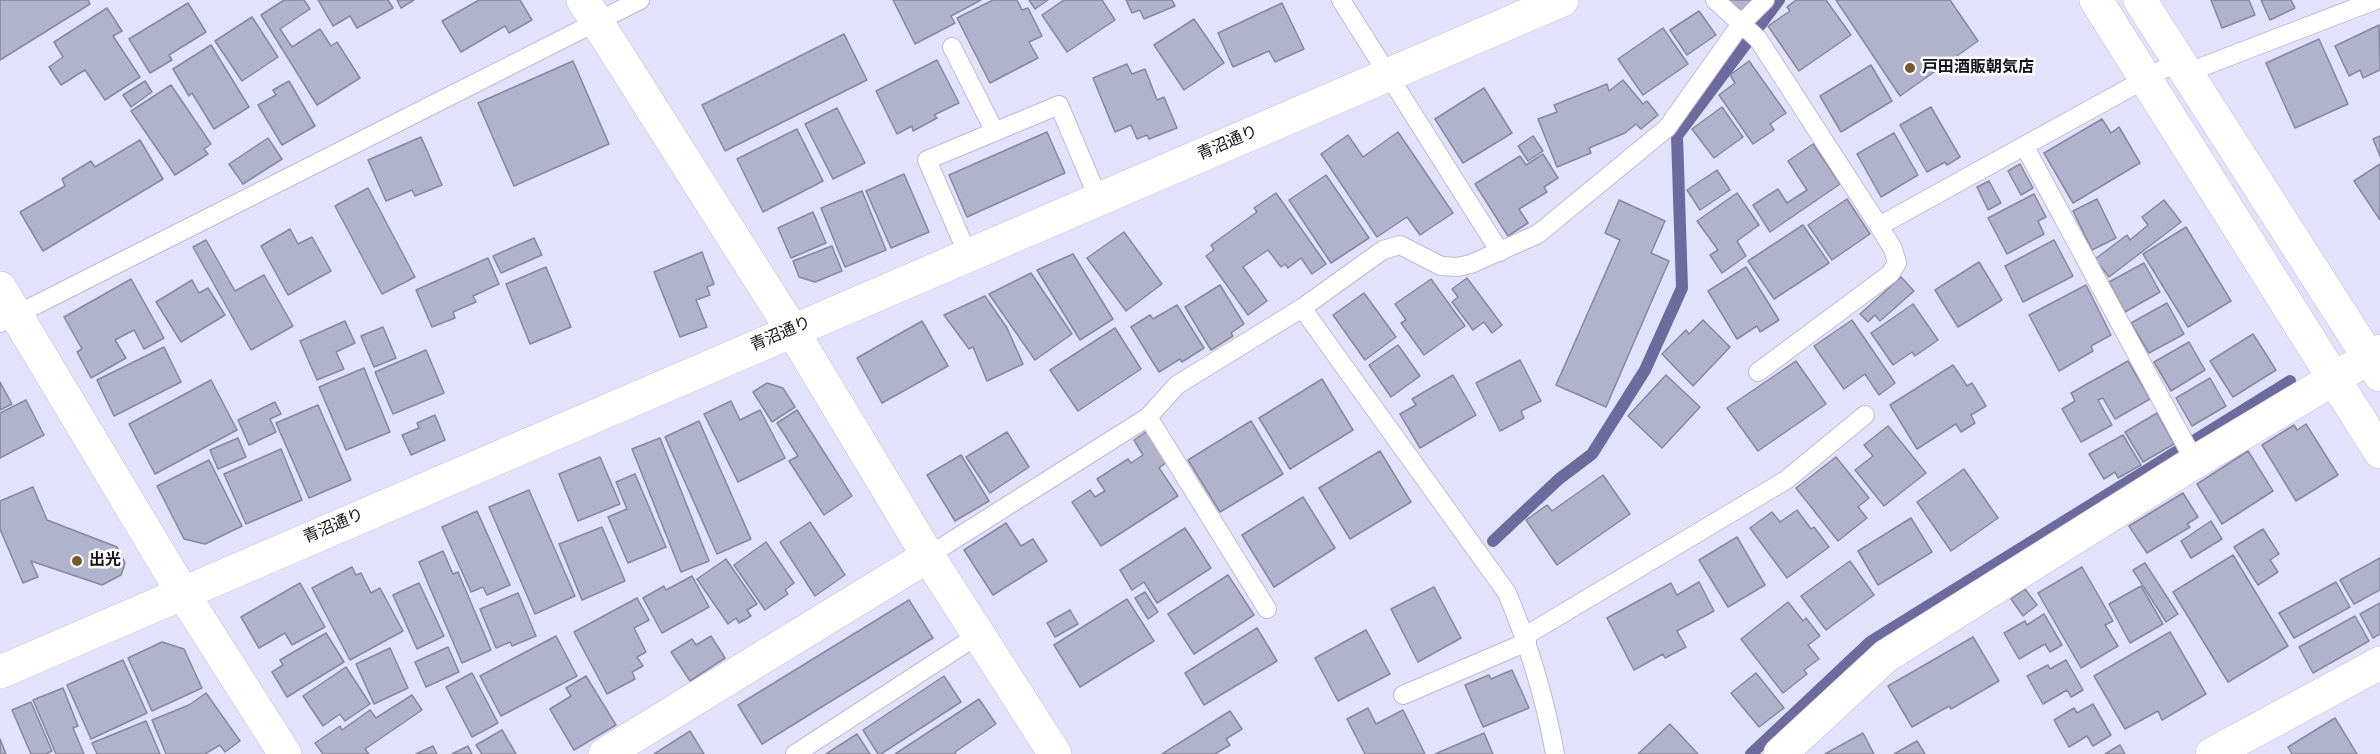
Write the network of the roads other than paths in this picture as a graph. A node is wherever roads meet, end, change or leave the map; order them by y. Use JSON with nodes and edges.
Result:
{"nodes":[{"id":1,"x":640,"y":0,"type":"edge"},
{"id":2,"x":1341,"y":0,"type":"edge"},
{"id":3,"x":1562,"y":0,"type":"edge"},
{"id":4,"x":1715,"y":0,"type":"edge"},
{"id":5,"x":1765,"y":0,"type":"edge"},
{"id":6,"x":2096,"y":0,"type":"edge"},
{"id":7,"x":2140,"y":0,"type":"edge"},
{"id":8,"x":2376,"y":0,"type":"edge"},
{"id":9,"x":591,"y":11,"type":"edge"},
{"id":10,"x":1743,"y":25,"type":"junction"},
{"id":11,"x":952,"y":47,"type":"dead end"},
{"id":12,"x":2182,"y":67,"type":"junction"},
{"id":13,"x":1388,"y":75,"type":"junction"},
{"id":14,"x":2146,"y":78,"type":"junction"},
{"id":15,"x":994,"y":132,"type":"junction"},
{"id":16,"x":2025,"y":147,"type":"junction"},
{"id":17,"x":1099,"y":200,"type":"junction"},
{"id":18,"x":1879,"y":226,"type":"junction"},
{"id":19,"x":1500,"y":252,"type":"junction"},
{"id":20,"x":968,"y":255,"type":"junction"},
{"id":21,"x":1302,"y":308,"type":"junction"},
{"id":22,"x":5,"y":309,"type":"edge"},
{"id":23,"x":792,"y":330,"type":"junction"},
{"id":24,"x":2376,"y":361,"type":"edge"},
{"id":25,"x":1758,"y":372,"type":"dead end"},
{"id":26,"x":2334,"y":378,"type":"junction"},
{"id":27,"x":1865,"y":415,"type":"dead end"},
{"id":28,"x":1148,"y":417,"type":"junction"},
{"id":29,"x":2189,"y":451,"type":"junction"},
{"id":30,"x":2380,"y":452,"type":"edge"},
{"id":31,"x":928,"y":556,"type":"junction"},
{"id":32,"x":182,"y":592,"type":"junction"},
{"id":33,"x":1267,"y":609,"type":"dead end"},
{"id":34,"x":978,"y":635,"type":"junction"},
{"id":35,"x":1526,"y":639,"type":"junction"},
{"id":36,"x":2380,"y":663,"type":"edge"},
{"id":37,"x":0,"y":672,"type":"edge"},
{"id":38,"x":1403,"y":695,"type":"dead end"},
{"id":39,"x":1044,"y":750,"type":"edge"},
{"id":40,"x":285,"y":754,"type":"edge"},
{"id":41,"x":605,"y":754,"type":"edge"},
{"id":42,"x":795,"y":754,"type":"edge"},
{"id":43,"x":1555,"y":754,"type":"edge"},
{"id":44,"x":1780,"y":754,"type":"edge"},
{"id":45,"x":2212,"y":754,"type":"edge"}],
"edges":[{"from":1,"to":9,"type":"lane"},
{"from":2,"to":13,"type":"lane"},
{"from":3,"to":13,"type":"street","name":"青沼通り"},
{"from":4,"to":10,"type":"lane"},
{"from":5,"to":10,"type":"lane"},
{"from":6,"to":14,"type":"street"},
{"from":7,"to":12,"type":"street"},
{"from":8,"to":12,"type":"lane"},
{"from":9,"to":22,"type":"lane"},
{"from":9,"to":23,"type":"street"},
{"from":10,"to":18,"type":"lane"},
{"from":10,"to":19,"type":"lane"},
{"from":11,"to":15,"type":"lane"},
{"from":12,"to":14,"type":"lane"},
{"from":12,"to":24,"type":"street"},
{"from":13,"to":17,"type":"street","name":"青沼通り"},
{"from":13,"to":19,"type":"lane"},
{"from":14,"to":16,"type":"lane"},
{"from":14,"to":26,"type":"street"},
{"from":15,"to":17,"type":"lane"},
{"from":15,"to":20,"type":"lane"},
{"from":16,"to":18,"type":"lane"},
{"from":16,"to":29,"type":"lane"},
{"from":17,"to":20,"type":"street","name":"青沼通り"},
{"from":18,"to":25,"type":"lane"},
{"from":19,"to":21,"type":"lane"},
{"from":20,"to":23,"type":"street","name":"青沼通り"},
{"from":21,"to":28,"type":"lane"},
{"from":21,"to":35,"type":"lane"},
{"from":22,"to":32,"type":"street"},
{"from":23,"to":31,"type":"street"},
{"from":23,"to":32,"type":"street","name":"青沼通り"},
{"from":24,"to":26,"type":"street"},
{"from":26,"to":29,"type":"street"},
{"from":26,"to":30,"type":"street"},
{"from":27,"to":35,"type":"lane"},
{"from":28,"to":31,"type":"lane"},
{"from":28,"to":33,"type":"lane"},
{"from":29,"to":44,"type":"street"},
{"from":31,"to":34,"type":"street"},
{"from":31,"to":41,"type":"street"},
{"from":32,"to":37,"type":"street","name":"青沼通り"},
{"from":32,"to":40,"type":"street"},
{"from":34,"to":39,"type":"street"},
{"from":34,"to":42,"type":"lane"},
{"from":35,"to":38,"type":"lane"},
{"from":35,"to":43,"type":"lane"},
{"from":36,"to":45,"type":"street"}]}
